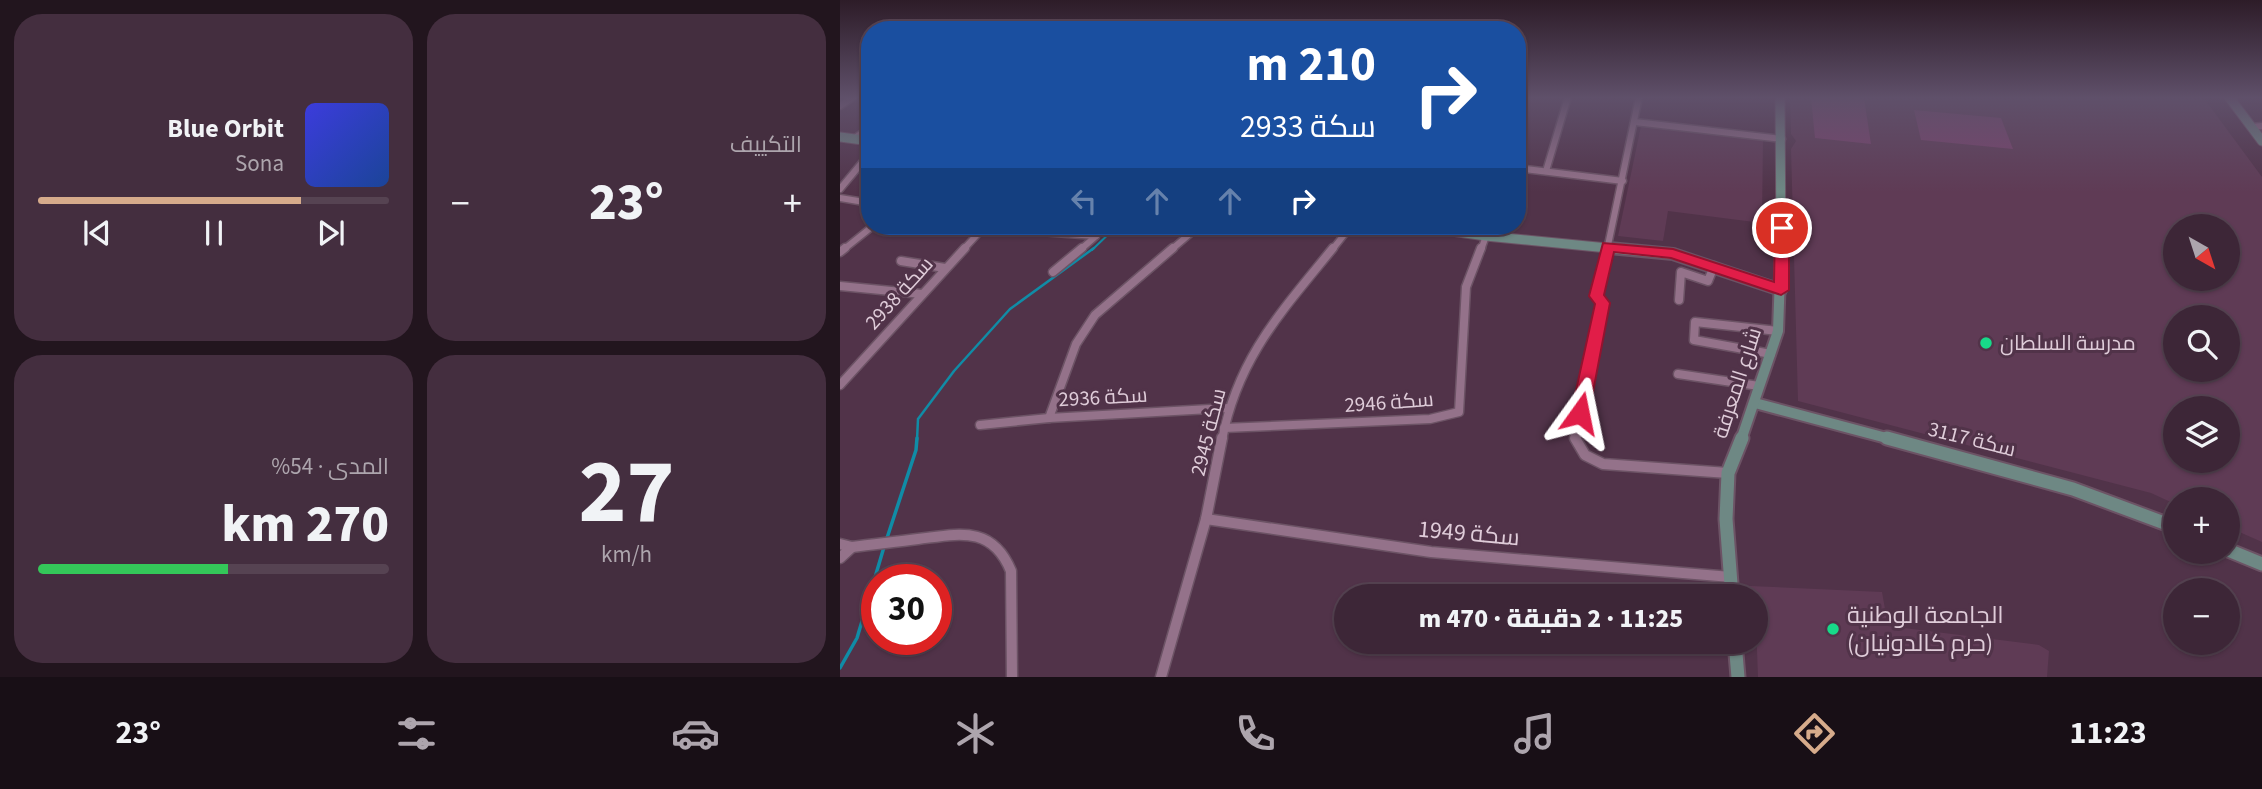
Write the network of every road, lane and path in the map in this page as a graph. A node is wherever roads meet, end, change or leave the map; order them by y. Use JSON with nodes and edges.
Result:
{"nodes":[{"id":1,"x":1559,"y":129,"type":"edge"},
{"id":2,"x":1633,"y":129,"type":"edge"},
{"id":3,"x":1691,"y":129,"type":"edge"},
{"id":4,"x":1782,"y":129,"type":"edge"},
{"id":5,"x":861,"y":134,"type":"edge"},
{"id":6,"x":840,"y":137,"type":"edge"},
{"id":7,"x":854,"y":139,"type":"junction"},
{"id":8,"x":1782,"y":139,"type":"junction"},
{"id":9,"x":861,"y":140,"type":"edge"},
{"id":10,"x":861,"y":164,"type":"edge"},
{"id":11,"x":1526,"y":169,"type":"edge"},
{"id":12,"x":1546,"y":171,"type":"junction"},
{"id":13,"x":1623,"y":181,"type":"junction"},
{"id":14,"x":840,"y":189,"type":"edge"},
{"id":15,"x":840,"y":198,"type":"edge"},
{"id":16,"x":861,"y":202,"type":"edge"},
{"id":17,"x":862,"y":235,"type":"edge"},
{"id":18,"x":976,"y":235,"type":"edge"},
{"id":19,"x":1095,"y":235,"type":"edge"},
{"id":20,"x":1188,"y":235,"type":"edge"},
{"id":21,"x":1344,"y":235,"type":"edge"},
{"id":22,"x":1482,"y":235,"type":"edge"},
{"id":23,"x":1486,"y":236,"type":"junction"},
{"id":24,"x":1608,"y":246,"type":"junction"},
{"id":25,"x":840,"y":252,"type":"edge"},
{"id":26,"x":901,"y":261,"type":"dead end"},
{"id":27,"x":1714,"y":266,"type":"junction"},
{"id":28,"x":945,"y":268,"type":"junction"},
{"id":29,"x":1053,"y":272,"type":"dead end"},
{"id":30,"x":840,"y":286,"type":"edge"},
{"id":31,"x":1781,"y":290,"type":"junction"},
{"id":32,"x":922,"y":294,"type":"junction"},
{"id":33,"x":1679,"y":300,"type":"dead end"},
{"id":34,"x":1778,"y":331,"type":"junction"},
{"id":35,"x":1771,"y":354,"type":"junction"},
{"id":36,"x":1678,"y":374,"type":"dead end"},
{"id":37,"x":844,"y":375,"type":"edge"},
{"id":38,"x":840,"y":385,"type":"edge"},
{"id":39,"x":1759,"y":386,"type":"junction"},
{"id":40,"x":1755,"y":403,"type":"junction"},
{"id":41,"x":1228,"y":408,"type":"junction"},
{"id":42,"x":1049,"y":418,"type":"junction"},
{"id":43,"x":980,"y":425,"type":"dead end"},
{"id":44,"x":1224,"y":428,"type":"junction"},
{"id":45,"x":1728,"y":474,"type":"junction"},
{"id":46,"x":1206,"y":519,"type":"junction"},
{"id":47,"x":2163,"y":522,"type":"edge"},
{"id":48,"x":840,"y":544,"type":"edge"},
{"id":49,"x":852,"y":547,"type":"junction"},
{"id":50,"x":2240,"y":555,"type":"edge"},
{"id":51,"x":840,"y":558,"type":"edge"},
{"id":52,"x":2262,"y":564,"type":"edge"},
{"id":53,"x":1731,"y":577,"type":"junction"},
{"id":54,"x":1731,"y":584,"type":"edge"},
{"id":55,"x":1736,"y":654,"type":"edge"},
{"id":56,"x":1012,"y":677,"type":"edge"},
{"id":57,"x":1161,"y":677,"type":"edge"},
{"id":58,"x":1738,"y":677,"type":"edge"}],
"edges":[{"from":1,"to":12,"type":"street"},
{"from":2,"to":13,"type":"street"},
{"from":3,"to":8,"type":"street"},
{"from":4,"to":8,"type":"street","name":"شارع المعرفة"},
{"from":5,"to":7,"type":"street"},
{"from":6,"to":7,"type":"street"},
{"from":7,"to":9,"type":"street"},
{"from":8,"to":31,"type":"street","name":"شارع المعرفة"},
{"from":10,"to":14,"type":"street"},
{"from":11,"to":12,"type":"street"},
{"from":12,"to":13,"type":"street"},
{"from":13,"to":24,"type":"street"},
{"from":15,"to":16,"type":"street"},
{"from":17,"to":25,"type":"street"},
{"from":18,"to":28,"type":"street","name":"سكة 2938"},
{"from":19,"to":29,"type":"street"},
{"from":20,"to":42,"type":"street"},
{"from":21,"to":41,"type":"street","name":"سكة 2945"},
{"from":22,"to":23,"type":"street"},
{"from":23,"to":24,"type":"street"},
{"from":23,"to":44,"type":"street","name":"سكة 2946"},
{"from":24,"to":27,"type":"street"},
{"from":24,"to":45,"type":"street"},
{"from":26,"to":28,"type":"street"},
{"from":27,"to":31,"type":"street"},
{"from":27,"to":33,"type":"street"},
{"from":28,"to":32,"type":"street","name":"سكة 2938"},
{"from":30,"to":32,"type":"street"},
{"from":31,"to":34,"type":"street","name":"شارع المعرفة"},
{"from":32,"to":37,"type":"street","name":"سكة 2938"},
{"from":34,"to":35,"type":"street","name":"شارع المعرفة"},
{"from":34,"to":35,"type":"street"},
{"from":35,"to":39,"type":"street","name":"شارع المعرفة"},
{"from":36,"to":39,"type":"street"},
{"from":37,"to":38,"type":"street","name":"سكة 2938"},
{"from":39,"to":40,"type":"street","name":"شارع المعرفة"},
{"from":40,"to":45,"type":"street","name":"شارع المعرفة"},
{"from":40,"to":47,"type":"street","name":"سكة 3117"},
{"from":41,"to":42,"type":"street","name":"سكة 2936"},
{"from":41,"to":44,"type":"street","name":"سكة 2945"},
{"from":42,"to":43,"type":"street","name":"سكة 2936"},
{"from":44,"to":46,"type":"street","name":"سكة 2945"},
{"from":45,"to":53,"type":"street","name":"شارع المعرفة"},
{"from":46,"to":53,"type":"street","name":"سكة 1949"},
{"from":46,"to":57,"type":"street","name":"سكة 2945"},
{"from":48,"to":49,"type":"street"},
{"from":49,"to":51,"type":"street"},
{"from":49,"to":56,"type":"street"},
{"from":50,"to":52,"type":"street"},
{"from":53,"to":54,"type":"street","name":"شارع المعرفة"},
{"from":55,"to":58,"type":"street"}]}
